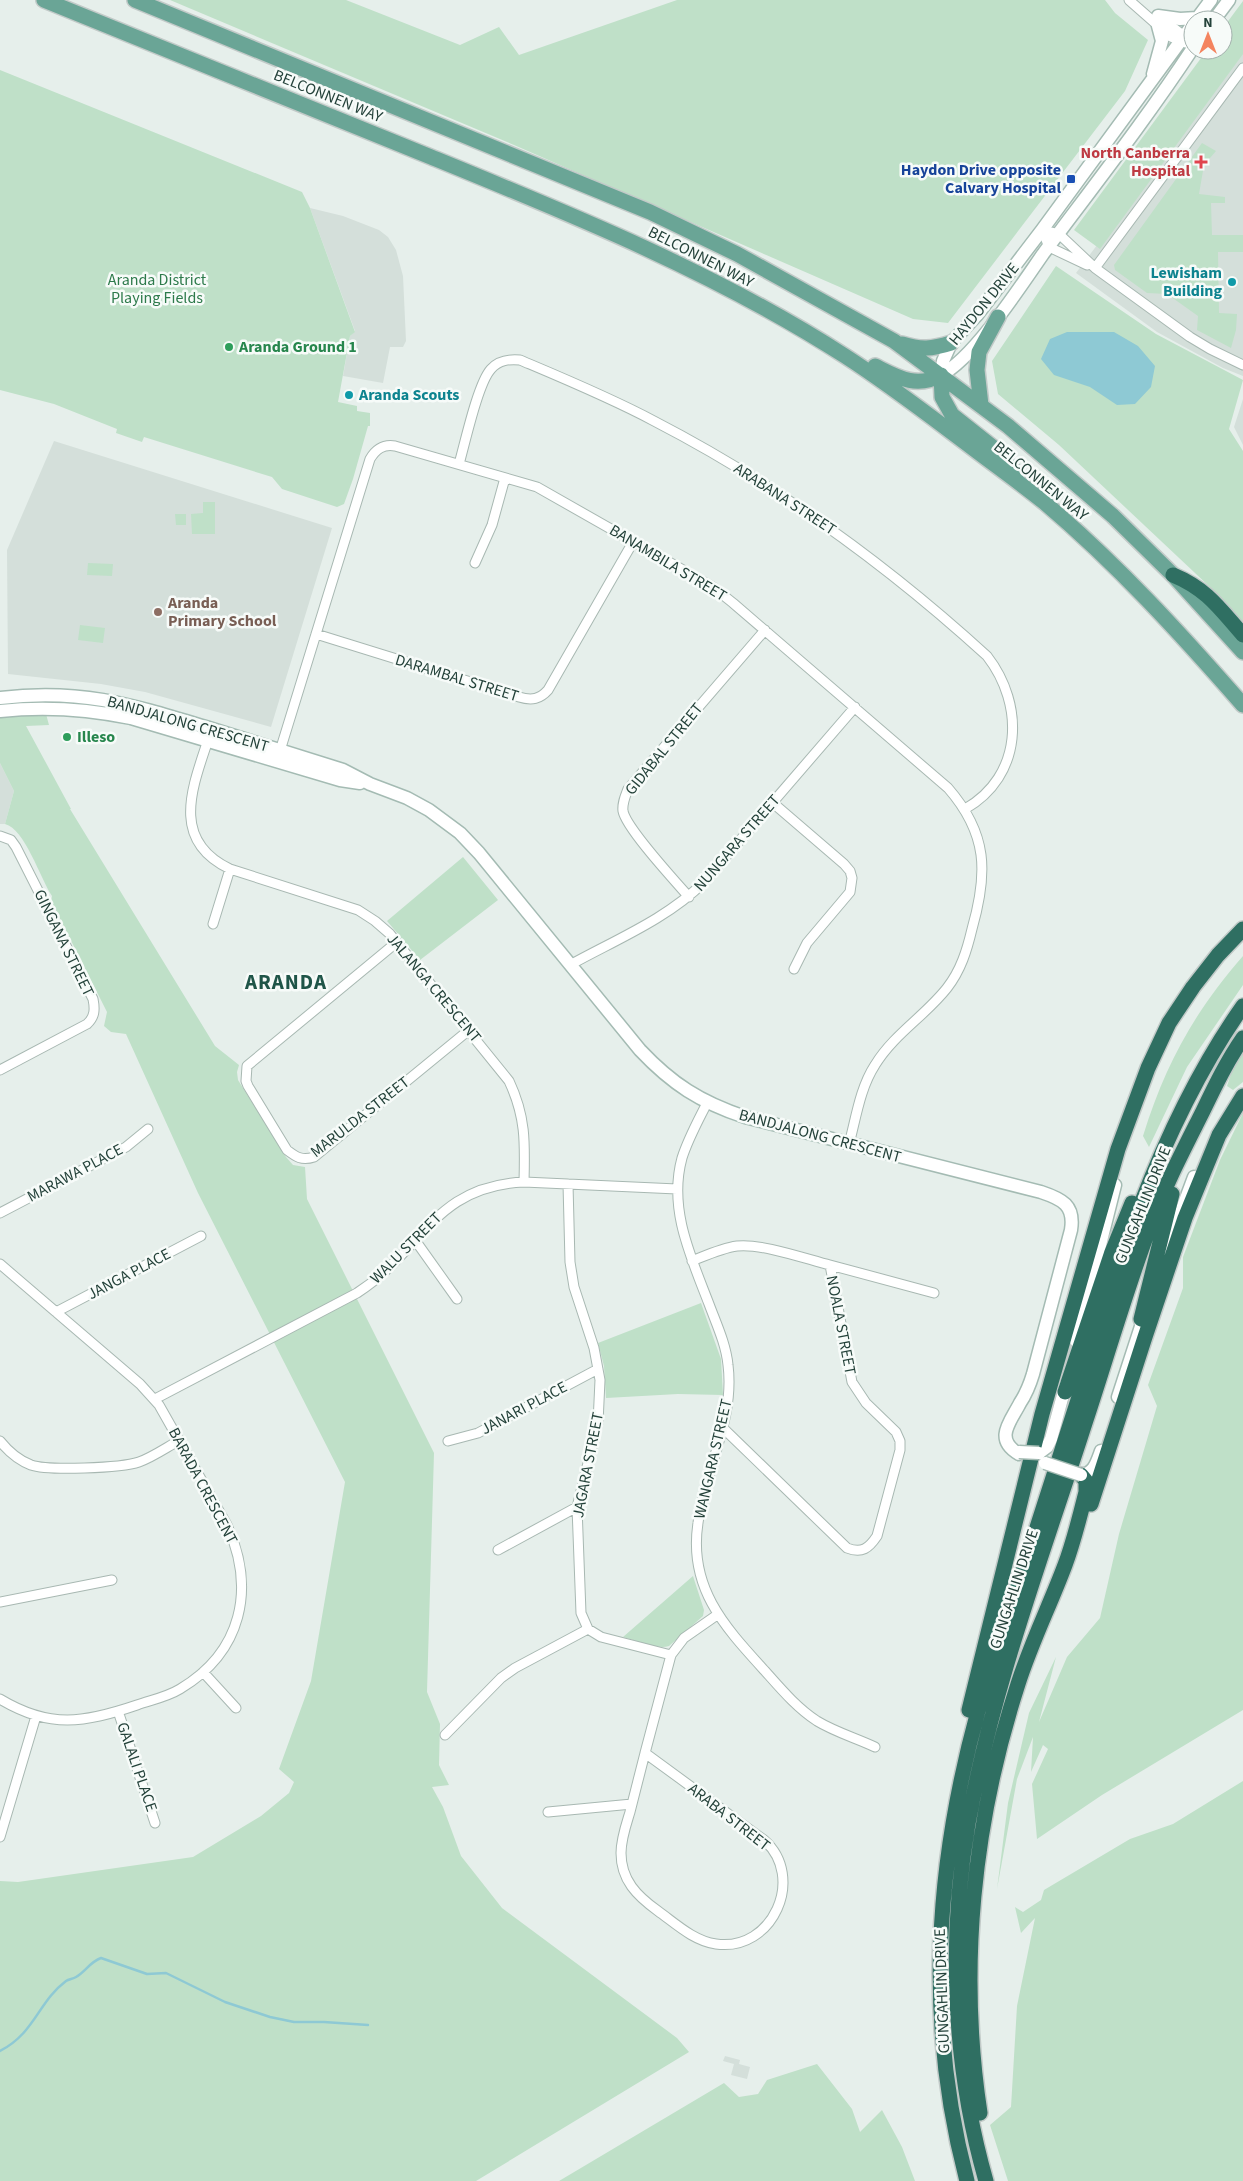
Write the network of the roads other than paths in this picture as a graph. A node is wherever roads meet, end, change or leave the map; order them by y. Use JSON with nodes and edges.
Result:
{"nodes":[{"id":1,"x":44,"y":0,"type":"edge"},
{"id":2,"x":135,"y":0,"type":"edge"},
{"id":3,"x":1129,"y":0,"type":"edge"},
{"id":4,"x":1211,"y":0,"type":"edge"},
{"id":5,"x":1203,"y":10,"type":"edge"},
{"id":6,"x":1183,"y":19,"type":"edge"},
{"id":7,"x":1158,"y":21,"type":"junction"},
{"id":8,"x":1182,"y":38,"type":"joint"},
{"id":9,"x":1184,"y":60,"type":"edge"},
{"id":10,"x":1243,"y":68,"type":"edge"},
{"id":11,"x":1151,"y":81,"type":"junction"},
{"id":12,"x":1042,"y":230,"type":"junction"},
{"id":13,"x":1059,"y":234,"type":"junction"},
{"id":14,"x":1049,"y":247,"type":"junction"},
{"id":15,"x":1094,"y":268,"type":"junction"},
{"id":16,"x":998,"y":317,"type":"junction"},
{"id":17,"x":894,"y":341,"type":"junction"},
{"id":18,"x":951,"y":343,"type":"junction"},
{"id":19,"x":845,"y":356,"type":"junction"},
{"id":20,"x":1243,"y":365,"type":"edge"},
{"id":21,"x":941,"y":375,"type":"junction"},
{"id":22,"x":981,"y":405,"type":"junction"},
{"id":23,"x":459,"y":464,"type":"junction"},
{"id":24,"x":505,"y":478,"type":"junction"},
{"id":25,"x":1031,"y":492,"type":"junction"},
{"id":26,"x":633,"y":542,"type":"junction"},
{"id":27,"x":475,"y":563,"type":"dead end"},
{"id":28,"x":1173,"y":575,"type":"junction"},
{"id":29,"x":765,"y":630,"type":"junction"},
{"id":30,"x":316,"y":634,"type":"junction"},
{"id":31,"x":1243,"y":635,"type":"edge"},
{"id":32,"x":1243,"y":652,"type":"edge"},
{"id":33,"x":0,"y":698,"type":"edge"},
{"id":34,"x":1243,"y":705,"type":"edge"},
{"id":35,"x":855,"y":707,"type":"junction"},
{"id":36,"x":0,"y":712,"type":"edge"},
{"id":37,"x":209,"y":735,"type":"junction"},
{"id":38,"x":278,"y":756,"type":"junction"},
{"id":39,"x":773,"y":803,"type":"junction"},
{"id":40,"x":965,"y":809,"type":"junction"},
{"id":41,"x":0,"y":836,"type":"edge"},
{"id":42,"x":230,"y":869,"type":"junction"},
{"id":43,"x":689,"y":898,"type":"junction"},
{"id":44,"x":213,"y":924,"type":"dead end"},
{"id":45,"x":1243,"y":928,"type":"edge"},
{"id":46,"x":397,"y":942,"type":"junction"},
{"id":47,"x":570,"y":965,"type":"junction"},
{"id":48,"x":794,"y":969,"type":"dead end"},
{"id":49,"x":1243,"y":1006,"type":"edge"},
{"id":50,"x":469,"y":1030,"type":"junction"},
{"id":51,"x":1243,"y":1038,"type":"edge"},
{"id":52,"x":0,"y":1070,"type":"edge"},
{"id":53,"x":1189,"y":1093,"type":"junction"},
{"id":54,"x":1243,"y":1096,"type":"edge"},
{"id":55,"x":707,"y":1103,"type":"junction"},
{"id":56,"x":1133,"y":1105,"type":"junction"},
{"id":57,"x":148,"y":1129,"type":"dead end"},
{"id":58,"x":1220,"y":1135,"type":"junction"},
{"id":59,"x":850,"y":1144,"type":"junction"},
{"id":60,"x":1184,"y":1148,"type":"junction"},
{"id":61,"x":524,"y":1182,"type":"junction"},
{"id":62,"x":568,"y":1184,"type":"junction"},
{"id":63,"x":677,"y":1189,"type":"junction"},
{"id":64,"x":0,"y":1214,"type":"edge"},
{"id":65,"x":201,"y":1236,"type":"dead end"},
{"id":66,"x":415,"y":1240,"type":"junction"},
{"id":67,"x":692,"y":1261,"type":"junction"},
{"id":68,"x":0,"y":1264,"type":"edge"},
{"id":69,"x":830,"y":1266,"type":"junction"},
{"id":70,"x":934,"y":1292,"type":"dead end"},
{"id":71,"x":457,"y":1298,"type":"dead end"},
{"id":72,"x":56,"y":1312,"type":"junction"},
{"id":73,"x":1128,"y":1364,"type":"junction"},
{"id":74,"x":598,"y":1369,"type":"junction"},
{"id":75,"x":1065,"y":1392,"type":"junction"},
{"id":76,"x":155,"y":1399,"type":"junction"},
{"id":77,"x":723,"y":1428,"type":"junction"},
{"id":78,"x":180,"y":1440,"type":"junction"},
{"id":79,"x":0,"y":1441,"type":"edge"},
{"id":80,"x":448,"y":1441,"type":"dead end"},
{"id":81,"x":1040,"y":1459,"type":"junction"},
{"id":82,"x":1081,"y":1475,"type":"junction"},
{"id":83,"x":577,"y":1508,"type":"junction"},
{"id":84,"x":498,"y":1550,"type":"dead end"},
{"id":85,"x":112,"y":1580,"type":"dead end"},
{"id":86,"x":0,"y":1602,"type":"edge"},
{"id":87,"x":717,"y":1615,"type":"junction"},
{"id":88,"x":588,"y":1629,"type":"junction"},
{"id":89,"x":671,"y":1655,"type":"junction"},
{"id":90,"x":1026,"y":1662,"type":"junction"},
{"id":91,"x":203,"y":1672,"type":"junction"},
{"id":92,"x":0,"y":1699,"type":"edge"},
{"id":93,"x":236,"y":1708,"type":"dead end"},
{"id":94,"x":118,"y":1712,"type":"junction"},
{"id":95,"x":36,"y":1716,"type":"junction"},
{"id":96,"x":445,"y":1735,"type":"dead end"},
{"id":97,"x":875,"y":1747,"type":"dead end"},
{"id":98,"x":645,"y":1753,"type":"junction"},
{"id":99,"x":632,"y":1804,"type":"junction"},
{"id":100,"x":548,"y":1812,"type":"dead end"},
{"id":101,"x":156,"y":1823,"type":"dead end"},
{"id":102,"x":0,"y":1837,"type":"edge"},
{"id":103,"x":943,"y":1886,"type":"junction"},
{"id":104,"x":967,"y":2181,"type":"edge"},
{"id":105,"x":986,"y":2181,"type":"edge"},
{"id":106,"x":993,"y":2181,"type":"edge"}],
"edges":[{"from":1,"to":19,"type":"main road","name":"BELCONNEN WAY"},
{"from":2,"to":17,"type":"main road","name":"BELCONNEN WAY"},
{"from":3,"to":7,"type":"street"},
{"from":4,"to":5,"type":"street","name":"HAYDON DRIVE"},
{"from":6,"to":7,"type":"street"},
{"from":7,"to":8,"type":"street"},
{"from":7,"to":11,"type":"street"},
{"from":8,"to":11,"type":"street","name":"HAYDON DRIVE"},
{"from":9,"to":13,"type":"street","name":"HAYDON DRIVE"},
{"from":10,"to":15,"type":"street"},
{"from":11,"to":12,"type":"street","name":"HAYDON DRIVE"},
{"from":12,"to":13,"type":"street"},
{"from":12,"to":14,"type":"street"},
{"from":12,"to":18,"type":"street","name":"HAYDON DRIVE"},
{"from":13,"to":14,"type":"street","name":"HAYDON DRIVE"},
{"from":13,"to":15,"type":"street"},
{"from":14,"to":15,"type":"street"},
{"from":14,"to":16,"type":"street","name":"HAYDON DRIVE"},
{"from":15,"to":20,"type":"street"},
{"from":16,"to":21,"type":"street","name":"HAYDON DRIVE"},
{"from":16,"to":22,"type":"main road"},
{"from":17,"to":18,"type":"main road"},
{"from":17,"to":21,"type":"main road","name":"BELCONNEN WAY"},
{"from":18,"to":21,"type":"street","name":"HAYDON DRIVE"},
{"from":19,"to":21,"type":"main road"},
{"from":19,"to":25,"type":"main road","name":"BELCONNEN WAY"},
{"from":21,"to":22,"type":"main road","name":"BELCONNEN WAY"},
{"from":21,"to":25,"type":"main road"},
{"from":22,"to":28,"type":"main road","name":"BELCONNEN WAY"},
{"from":23,"to":24,"type":"street","name":"BANAMBILA STREET"},
{"from":23,"to":30,"type":"street","name":"BANAMBILA STREET"},
{"from":23,"to":40,"type":"street","name":"ARABANA STREET"},
{"from":24,"to":26,"type":"street","name":"BANAMBILA STREET"},
{"from":24,"to":27,"type":"street"},
{"from":25,"to":34,"type":"main road","name":"BELCONNEN WAY"},
{"from":26,"to":29,"type":"street","name":"BANAMBILA STREET"},
{"from":26,"to":30,"type":"street","name":"DARAMBAL STREET"},
{"from":28,"to":31,"type":"highway"},
{"from":28,"to":32,"type":"main road","name":"BELCONNEN WAY"},
{"from":29,"to":35,"type":"street","name":"BANAMBILA STREET"},
{"from":29,"to":43,"type":"street","name":"GIDABAL STREET"},
{"from":30,"to":38,"type":"street","name":"BANAMBILA STREET"},
{"from":33,"to":37,"type":"street","name":"BANDJALONG CRESCENT"},
{"from":35,"to":39,"type":"street","name":"NUNGARA STREET"},
{"from":35,"to":40,"type":"street","name":"BANAMBILA STREET"},
{"from":36,"to":37,"type":"street","name":"BANDJALONG CRESCENT"},
{"from":37,"to":38,"type":"street","name":"BANDJALONG CRESCENT"},
{"from":37,"to":42,"type":"street","name":"JALANGA CRESCENT"},
{"from":38,"to":47,"type":"street","name":"BANDJALONG CRESCENT"},
{"from":39,"to":43,"type":"street","name":"NUNGARA STREET"},
{"from":39,"to":48,"type":"street"},
{"from":40,"to":59,"type":"street","name":"BANAMBILA STREET"},
{"from":41,"to":52,"type":"street","name":"GINGANA STREET"},
{"from":42,"to":44,"type":"street"},
{"from":42,"to":46,"type":"street","name":"JALANGA CRESCENT"},
{"from":43,"to":47,"type":"street","name":"NUNGARA STREET"},
{"from":45,"to":56,"type":"highway"},
{"from":46,"to":50,"type":"street","name":"JALANGA CRESCENT"},
{"from":46,"to":50,"type":"street","name":"MARULDA STREET"},
{"from":47,"to":55,"type":"street","name":"BANDJALONG CRESCENT"},
{"from":49,"to":53,"type":"highway","name":"GUNGAHLIN DRIVE"},
{"from":50,"to":61,"type":"street","name":"JALANGA CRESCENT"},
{"from":51,"to":60,"type":"highway","name":"GUNGAHLIN DRIVE"},
{"from":53,"to":75,"type":"highway"},
{"from":53,"to":103,"type":"highway","name":"GUNGAHLIN DRIVE"},
{"from":54,"to":58,"type":"highway"},
{"from":55,"to":59,"type":"street","name":"BANDJALONG CRESCENT"},
{"from":55,"to":63,"type":"street","name":"WANGARA STREET"},
{"from":56,"to":75,"type":"street"},
{"from":56,"to":103,"type":"highway"},
{"from":57,"to":64,"type":"street","name":"MARAWA PLACE"},
{"from":58,"to":73,"type":"street"},
{"from":58,"to":90,"type":"highway"},
{"from":59,"to":81,"type":"street","name":"BANDJALONG CRESCENT"},
{"from":60,"to":73,"type":"highway"},
{"from":60,"to":105,"type":"highway","name":"GUNGAHLIN DRIVE"},
{"from":61,"to":62,"type":"street","name":"WALU STREET"},
{"from":61,"to":66,"type":"street","name":"WALU STREET"},
{"from":62,"to":63,"type":"street","name":"WALU STREET"},
{"from":62,"to":74,"type":"street","name":"JAGARA STREET"},
{"from":63,"to":67,"type":"street","name":"WANGARA STREET"},
{"from":65,"to":72,"type":"street","name":"JANGA PLACE"},
{"from":66,"to":71,"type":"street"},
{"from":66,"to":76,"type":"street","name":"WALU STREET"},
{"from":67,"to":69,"type":"street","name":"NOALA STREET"},
{"from":67,"to":77,"type":"street","name":"WANGARA STREET"},
{"from":68,"to":72,"type":"street","name":"BARADA CRESCENT"},
{"from":69,"to":70,"type":"street"},
{"from":69,"to":77,"type":"street","name":"NOALA STREET"},
{"from":72,"to":76,"type":"street","name":"BARADA CRESCENT"},
{"from":73,"to":82,"type":"street"},
{"from":74,"to":80,"type":"street","name":"JANARI PLACE"},
{"from":74,"to":83,"type":"street","name":"JAGARA STREET"},
{"from":75,"to":81,"type":"street"},
{"from":76,"to":78,"type":"street","name":"BARADA CRESCENT"},
{"from":77,"to":87,"type":"street","name":"WANGARA STREET"},
{"from":78,"to":79,"type":"street"},
{"from":78,"to":91,"type":"street","name":"BARADA CRESCENT"},
{"from":81,"to":82,"type":"street","name":"BANDJALONG CRESCENT","bridge":true},
{"from":82,"to":90,"type":"highway"},
{"from":83,"to":84,"type":"street"},
{"from":83,"to":88,"type":"street","name":"JAGARA STREET"},
{"from":85,"to":86,"type":"street"},
{"from":87,"to":89,"type":"street","name":"ARABA STREET"},
{"from":87,"to":97,"type":"street","name":"WANGARA STREET"},
{"from":88,"to":89,"type":"street"},
{"from":88,"to":96,"type":"street"},
{"from":89,"to":98,"type":"street","name":"ARABA STREET"},
{"from":90,"to":106,"type":"highway"},
{"from":91,"to":93,"type":"street"},
{"from":91,"to":94,"type":"street","name":"BARADA CRESCENT"},
{"from":92,"to":95,"type":"street","name":"BARADA CRESCENT"},
{"from":94,"to":95,"type":"street","name":"BARADA CRESCENT"},
{"from":94,"to":101,"type":"street","name":"GALALI PLACE"},
{"from":95,"to":102,"type":"street"},
{"from":98,"to":99,"type":"street","name":"ARABA STREET"},
{"from":98,"to":99,"type":"street","name":"ARABA STREET"},
{"from":99,"to":100,"type":"street"},
{"from":103,"to":104,"type":"highway"}]}
